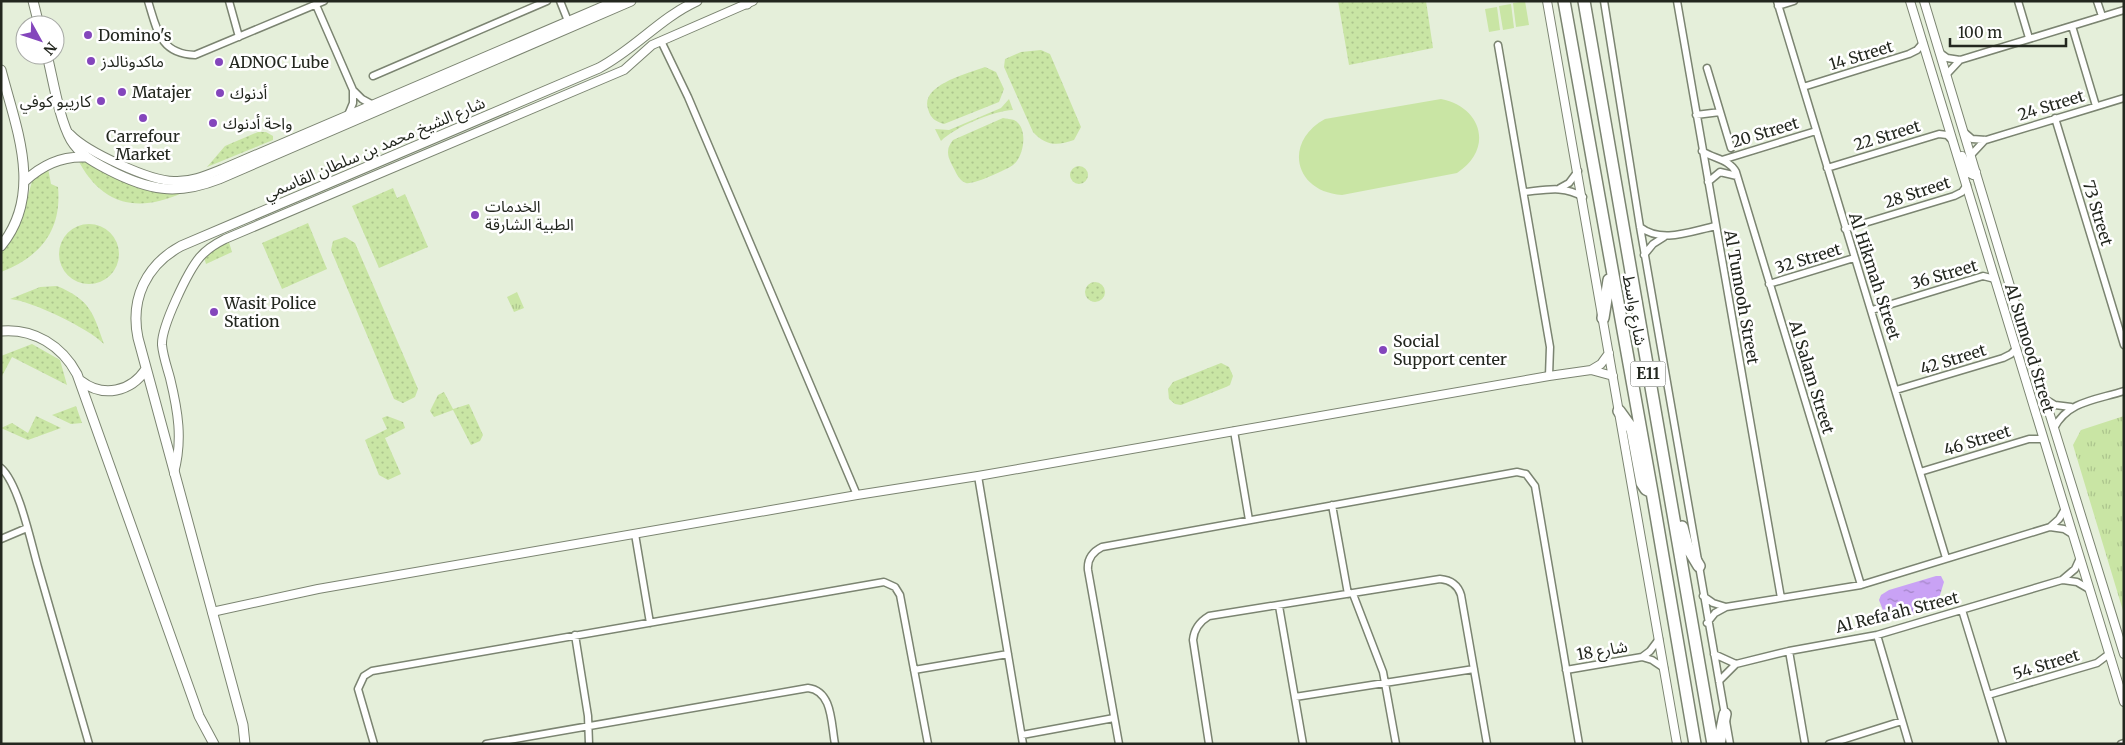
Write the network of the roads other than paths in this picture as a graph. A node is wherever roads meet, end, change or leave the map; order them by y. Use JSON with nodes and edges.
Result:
{"nodes":[{"id":1,"x":33,"y":1,"type":"edge"},
{"id":2,"x":148,"y":1,"type":"edge"},
{"id":3,"x":229,"y":1,"type":"edge"},
{"id":4,"x":324,"y":1,"type":"edge"},
{"id":5,"x":547,"y":1,"type":"edge"},
{"id":6,"x":560,"y":1,"type":"edge"},
{"id":7,"x":615,"y":1,"type":"edge"},
{"id":8,"x":632,"y":1,"type":"edge"},
{"id":9,"x":697,"y":1,"type":"edge"},
{"id":10,"x":1547,"y":1,"type":"edge"},
{"id":11,"x":1564,"y":1,"type":"edge"},
{"id":12,"x":1604,"y":1,"type":"edge"},
{"id":13,"x":1677,"y":1,"type":"edge"},
{"id":14,"x":1794,"y":1,"type":"edge"},
{"id":15,"x":1910,"y":1,"type":"edge"},
{"id":16,"x":1924,"y":1,"type":"edge"},
{"id":17,"x":2018,"y":1,"type":"edge"},
{"id":18,"x":2097,"y":1,"type":"edge"},
{"id":19,"x":749,"y":2,"type":"edge"},
{"id":20,"x":1585,"y":2,"type":"edge"},
{"id":21,"x":1777,"y":4,"type":"edge"},
{"id":22,"x":316,"y":5,"type":"junction"},
{"id":23,"x":2124,"y":10,"type":"edge"},
{"id":24,"x":36,"y":15,"type":"edge"},
{"id":25,"x":2102,"y":16,"type":"junction"},
{"id":26,"x":568,"y":21,"type":"junction"},
{"id":27,"x":2072,"y":26,"type":"junction"},
{"id":28,"x":239,"y":37,"type":"junction"},
{"id":29,"x":2029,"y":38,"type":"junction"},
{"id":30,"x":661,"y":41,"type":"junction"},
{"id":31,"x":1923,"y":43,"type":"junction"},
{"id":32,"x":1498,"y":45,"type":"dead end"},
{"id":33,"x":1940,"y":54,"type":"junction"},
{"id":34,"x":1960,"y":60,"type":"junction"},
{"id":35,"x":50,"y":65,"type":"edge"},
{"id":36,"x":1706,"y":68,"type":"dead end"},
{"id":37,"x":2,"y":72,"type":"edge"},
{"id":38,"x":1946,"y":75,"type":"junction"},
{"id":39,"x":373,"y":76,"type":"dead end"},
{"id":40,"x":428,"y":85,"type":"junction"},
{"id":41,"x":1802,"y":87,"type":"junction"},
{"id":42,"x":353,"y":90,"type":"junction"},
{"id":43,"x":2124,"y":98,"type":"edge"},
{"id":44,"x":373,"y":105,"type":"junction"},
{"id":45,"x":2096,"y":106,"type":"junction"},
{"id":46,"x":1720,"y":112,"type":"junction"},
{"id":47,"x":348,"y":115,"type":"junction"},
{"id":48,"x":1696,"y":115,"type":"junction"},
{"id":49,"x":2055,"y":118,"type":"junction"},
{"id":50,"x":66,"y":128,"type":"junction"},
{"id":51,"x":1816,"y":131,"type":"junction"},
{"id":52,"x":1965,"y":134,"type":"junction"},
{"id":53,"x":1986,"y":140,"type":"junction"},
{"id":54,"x":1954,"y":144,"type":"junction"},
{"id":55,"x":1731,"y":148,"type":"dead end"},
{"id":56,"x":1702,"y":150,"type":"junction"},
{"id":57,"x":1971,"y":154,"type":"junction"},
{"id":58,"x":85,"y":157,"type":"junction"},
{"id":59,"x":1722,"y":160,"type":"junction"},
{"id":60,"x":1827,"y":168,"type":"junction"},
{"id":61,"x":1578,"y":170,"type":"junction"},
{"id":62,"x":1976,"y":172,"type":"junction"},
{"id":63,"x":1737,"y":176,"type":"junction"},
{"id":64,"x":25,"y":181,"type":"junction"},
{"id":65,"x":1708,"y":182,"type":"junction"},
{"id":66,"x":1967,"y":185,"type":"junction"},
{"id":67,"x":1560,"y":188,"type":"junction"},
{"id":68,"x":1524,"y":192,"type":"junction"},
{"id":69,"x":1583,"y":197,"type":"junction"},
{"id":70,"x":1716,"y":226,"type":"junction"},
{"id":71,"x":1640,"y":227,"type":"junction"},
{"id":72,"x":1845,"y":229,"type":"junction"},
{"id":73,"x":1664,"y":237,"type":"junction"},
{"id":74,"x":1,"y":246,"type":"edge"},
{"id":75,"x":1644,"y":255,"type":"junction"},
{"id":76,"x":1854,"y":258,"type":"junction"},
{"id":77,"x":1611,"y":268,"type":"junction"},
{"id":78,"x":1995,"y":279,"type":"junction"},
{"id":79,"x":1769,"y":284,"type":"junction"},
{"id":80,"x":1997,"y":287,"type":"junction"},
{"id":81,"x":1872,"y":310,"type":"junction"},
{"id":82,"x":1603,"y":318,"type":"junction"},
{"id":83,"x":2020,"y":324,"type":"junction"},
{"id":84,"x":1,"y":330,"type":"edge"},
{"id":85,"x":2124,"y":345,"type":"edge"},
{"id":86,"x":2016,"y":349,"type":"junction"},
{"id":87,"x":1609,"y":353,"type":"junction"},
{"id":88,"x":146,"y":369,"type":"junction"},
{"id":89,"x":1591,"y":370,"type":"junction"},
{"id":90,"x":1549,"y":376,"type":"junction"},
{"id":91,"x":1613,"y":376,"type":"junction"},
{"id":92,"x":80,"y":381,"type":"junction"},
{"id":93,"x":1896,"y":390,"type":"junction"},
{"id":94,"x":2124,"y":391,"type":"edge"},
{"id":95,"x":2045,"y":400,"type":"junction"},
{"id":96,"x":2071,"y":407,"type":"junction"},
{"id":97,"x":1619,"y":411,"type":"junction"},
{"id":98,"x":2054,"y":428,"type":"junction"},
{"id":99,"x":1234,"y":431,"type":"junction"},
{"id":100,"x":2043,"y":439,"type":"junction"},
{"id":101,"x":1,"y":468,"type":"edge"},
{"id":102,"x":1920,"y":472,"type":"junction"},
{"id":103,"x":174,"y":473,"type":"junction"},
{"id":104,"x":978,"y":476,"type":"junction"},
{"id":105,"x":1667,"y":483,"type":"junction"},
{"id":106,"x":1652,"y":492,"type":"junction"},
{"id":107,"x":857,"y":495,"type":"junction"},
{"id":108,"x":1332,"y":505,"type":"junction"},
{"id":109,"x":2065,"y":509,"type":"junction"},
{"id":110,"x":1249,"y":520,"type":"junction"},
{"id":111,"x":2050,"y":527,"type":"junction"},
{"id":112,"x":27,"y":528,"type":"junction"},
{"id":113,"x":635,"y":534,"type":"junction"},
{"id":114,"x":2072,"y":534,"type":"junction"},
{"id":115,"x":1,"y":539,"type":"edge"},
{"id":116,"x":1946,"y":558,"type":"junction"},
{"id":117,"x":2080,"y":558,"type":"junction"},
{"id":118,"x":1699,"y":566,"type":"junction"},
{"id":119,"x":2062,"y":580,"type":"junction"},
{"id":120,"x":1861,"y":585,"type":"junction"},
{"id":121,"x":2090,"y":589,"type":"junction"},
{"id":122,"x":1350,"y":594,"type":"junction"},
{"id":123,"x":1703,"y":596,"type":"junction"},
{"id":124,"x":1781,"y":598,"type":"junction"},
{"id":125,"x":1279,"y":606,"type":"junction"},
{"id":126,"x":1726,"y":607,"type":"junction"},
{"id":127,"x":1962,"y":610,"type":"junction"},
{"id":128,"x":212,"y":612,"type":"junction"},
{"id":129,"x":650,"y":623,"type":"junction"},
{"id":130,"x":1707,"y":623,"type":"junction"},
{"id":131,"x":575,"y":635,"type":"junction"},
{"id":132,"x":1877,"y":635,"type":"junction"},
{"id":133,"x":1659,"y":639,"type":"junction"},
{"id":134,"x":1789,"y":651,"type":"junction"},
{"id":135,"x":1008,"y":654,"type":"junction"},
{"id":136,"x":1714,"y":654,"type":"junction"},
{"id":137,"x":2109,"y":654,"type":"junction"},
{"id":138,"x":2124,"y":654,"type":"edge"},
{"id":139,"x":1642,"y":657,"type":"junction"},
{"id":140,"x":1736,"y":664,"type":"junction"},
{"id":141,"x":1664,"y":668,"type":"junction"},
{"id":142,"x":1474,"y":669,"type":"junction"},
{"id":143,"x":914,"y":670,"type":"junction"},
{"id":144,"x":1566,"y":670,"type":"junction"},
{"id":145,"x":1719,"y":682,"type":"junction"},
{"id":146,"x":1385,"y":683,"type":"junction"},
{"id":147,"x":1988,"y":695,"type":"junction"},
{"id":148,"x":1295,"y":697,"type":"junction"},
{"id":149,"x":2124,"y":702,"type":"edge"},
{"id":150,"x":1725,"y":714,"type":"junction"},
{"id":151,"x":1114,"y":718,"type":"junction"},
{"id":152,"x":1902,"y":721,"type":"junction"},
{"id":153,"x":588,"y":726,"type":"junction"},
{"id":154,"x":1022,"y":735,"type":"junction"},
{"id":155,"x":89,"y":744,"type":"edge"},
{"id":156,"x":214,"y":744,"type":"edge"},
{"id":157,"x":245,"y":744,"type":"edge"},
{"id":158,"x":374,"y":744,"type":"edge"},
{"id":159,"x":486,"y":744,"type":"edge"},
{"id":160,"x":590,"y":744,"type":"edge"},
{"id":161,"x":835,"y":744,"type":"edge"},
{"id":162,"x":928,"y":744,"type":"edge"},
{"id":163,"x":1023,"y":744,"type":"edge"},
{"id":164,"x":1119,"y":744,"type":"edge"},
{"id":165,"x":1209,"y":744,"type":"edge"},
{"id":166,"x":1303,"y":744,"type":"edge"},
{"id":167,"x":1396,"y":744,"type":"edge"},
{"id":168,"x":1487,"y":744,"type":"edge"},
{"id":169,"x":1579,"y":744,"type":"edge"},
{"id":170,"x":1678,"y":744,"type":"edge"},
{"id":171,"x":1694,"y":744,"type":"edge"},
{"id":172,"x":1712,"y":744,"type":"edge"},
{"id":173,"x":1719,"y":744,"type":"edge"},
{"id":174,"x":1730,"y":744,"type":"edge"},
{"id":175,"x":1805,"y":744,"type":"edge"},
{"id":176,"x":1829,"y":744,"type":"edge"},
{"id":177,"x":1909,"y":744,"type":"edge"},
{"id":178,"x":2003,"y":744,"type":"edge"}],
"edges":[{"from":1,"to":24,"type":"main road"},
{"from":2,"to":28,"type":"street"},
{"from":3,"to":28,"type":"street"},
{"from":4,"to":22,"type":"street"},
{"from":5,"to":39,"type":"street"},
{"from":6,"to":26,"type":"street"},
{"from":7,"to":26,"type":"street"},
{"from":8,"to":40,"type":"main road","name":"شارع الشيخ محمد بن سلطان القاسمي"},
{"from":9,"to":88,"type":"main road","name":"شارع الشيخ محمد بن سلطان القاسمي"},
{"from":10,"to":61,"type":"street"},
{"from":11,"to":77,"type":"highway","name":"شارع واسط","number":"E11"},
{"from":12,"to":71,"type":"street"},
{"from":13,"to":48,"type":"street","name":"Al Tumooh Street"},
{"from":14,"to":21,"type":"street"},
{"from":15,"to":31,"type":"street","name":"Al Sumood Street"},
{"from":16,"to":33,"type":"street","name":"Al Sumood Street"},
{"from":17,"to":29,"type":"street"},
{"from":18,"to":25,"type":"street"},
{"from":19,"to":30,"type":"street"},
{"from":20,"to":105,"type":"highway","name":"شارع واسط","number":"E11"},
{"from":21,"to":41,"type":"street","name":"Al Hikmah Street"},
{"from":22,"to":28,"type":"street"},
{"from":22,"to":42,"type":"street"},
{"from":23,"to":25,"type":"street"},
{"from":25,"to":27,"type":"street"},
{"from":26,"to":40,"type":"street"},
{"from":27,"to":29,"type":"street"},
{"from":27,"to":45,"type":"street"},
{"from":29,"to":34,"type":"street"},
{"from":30,"to":103,"type":"street"},
{"from":30,"to":107,"type":"street"},
{"from":31,"to":41,"type":"street","name":"14 Street"},
{"from":31,"to":54,"type":"street","name":"Al Sumood Street"},
{"from":32,"to":68,"type":"street"},
{"from":33,"to":34,"type":"street"},
{"from":33,"to":38,"type":"street","name":"Al Sumood Street"},
{"from":34,"to":38,"type":"street"},
{"from":35,"to":50,"type":"main road"},
{"from":36,"to":46,"type":"street"},
{"from":37,"to":64,"type":"main road"},
{"from":38,"to":52,"type":"street","name":"Al Sumood Street"},
{"from":40,"to":44,"type":"street"},
{"from":40,"to":58,"type":"main road","name":"شارع الشيخ محمد بن سلطان القاسمي"},
{"from":41,"to":51,"type":"street","name":"Al Hikmah Street"},
{"from":42,"to":44,"type":"street"},
{"from":42,"to":47,"type":"street"},
{"from":43,"to":45,"type":"street","name":"24 Street"},
{"from":44,"to":47,"type":"street"},
{"from":45,"to":49,"type":"street","name":"24 Street"},
{"from":46,"to":48,"type":"street"},
{"from":46,"to":55,"type":"street"},
{"from":47,"to":50,"type":"street"},
{"from":48,"to":56,"type":"street","name":"Al Tumooh Street"},
{"from":49,"to":53,"type":"street","name":"24 Street"},
{"from":49,"to":85,"type":"street","name":"73 Street"},
{"from":50,"to":58,"type":"main road"},
{"from":51,"to":59,"type":"street","name":"20 Street"},
{"from":51,"to":60,"type":"street","name":"Al Hikmah Street"},
{"from":52,"to":53,"type":"street"},
{"from":52,"to":57,"type":"street","name":"Al Sumood Street"},
{"from":53,"to":57,"type":"street","name":"24 Street"},
{"from":54,"to":60,"type":"street","name":"22 Street"},
{"from":54,"to":62,"type":"street"},
{"from":54,"to":66,"type":"street","name":"Al Sumood Street"},
{"from":56,"to":59,"type":"street"},
{"from":56,"to":65,"type":"street","name":"Al Tumooh Street"},
{"from":57,"to":62,"type":"street","name":"Al Sumood Street"},
{"from":58,"to":64,"type":"main road"},
{"from":59,"to":63,"type":"street"},
{"from":60,"to":72,"type":"street","name":"Al Hikmah Street"},
{"from":61,"to":67,"type":"street"},
{"from":61,"to":69,"type":"street"},
{"from":62,"to":83,"type":"street","name":"Al Sumood Street"},
{"from":63,"to":65,"type":"street"},
{"from":63,"to":79,"type":"street","name":"Al Salam Street"},
{"from":64,"to":74,"type":"main road"},
{"from":65,"to":70,"type":"street","name":"Al Tumooh Street"},
{"from":66,"to":72,"type":"street","name":"28 Street"},
{"from":66,"to":78,"type":"street","name":"Al Sumood Street"},
{"from":67,"to":68,"type":"street"},
{"from":67,"to":69,"type":"street"},
{"from":68,"to":90,"type":"street"},
{"from":69,"to":82,"type":"street"},
{"from":70,"to":73,"type":"street"},
{"from":70,"to":124,"type":"street","name":"Al Tumooh Street"},
{"from":71,"to":73,"type":"street"},
{"from":71,"to":75,"type":"street"},
{"from":72,"to":76,"type":"street","name":"Al Hikmah Street"},
{"from":73,"to":75,"type":"street"},
{"from":75,"to":118,"type":"street"},
{"from":76,"to":79,"type":"street","name":"32 Street"},
{"from":76,"to":81,"type":"street","name":"Al Hikmah Street"},
{"from":77,"to":82,"type":"highway"},
{"from":77,"to":106,"type":"highway","name":"شارع واسط","number":"E11"},
{"from":78,"to":80,"type":"street","name":"Al Sumood Street"},
{"from":78,"to":81,"type":"street","name":"36 Street"},
{"from":79,"to":120,"type":"street","name":"Al Salam Street"},
{"from":80,"to":83,"type":"street"},
{"from":80,"to":86,"type":"street","name":"Al Sumood Street"},
{"from":81,"to":93,"type":"street","name":"Al Hikmah Street"},
{"from":82,"to":87,"type":"street"},
{"from":83,"to":95,"type":"street","name":"Al Sumood Street"},
{"from":84,"to":92,"type":"main road"},
{"from":86,"to":93,"type":"street","name":"42 Street"},
{"from":86,"to":100,"type":"street","name":"Al Sumood Street"},
{"from":87,"to":89,"type":"street"},
{"from":87,"to":91,"type":"street"},
{"from":88,"to":92,"type":"main road"},
{"from":88,"to":103,"type":"main road","name":"شارع الشيخ محمد بن سلطان القاسمي"},
{"from":89,"to":90,"type":"street"},
{"from":89,"to":91,"type":"street"},
{"from":90,"to":99,"type":"street"},
{"from":91,"to":97,"type":"street"},
{"from":92,"to":156,"type":"main road"},
{"from":93,"to":102,"type":"street","name":"Al Hikmah Street"},
{"from":94,"to":96,"type":"street"},
{"from":95,"to":96,"type":"street"},
{"from":95,"to":98,"type":"street","name":"Al Sumood Street"},
{"from":96,"to":98,"type":"street"},
{"from":97,"to":106,"type":"highway"},
{"from":97,"to":133,"type":"street"},
{"from":98,"to":138,"type":"street","name":"Al Sumood Street"},
{"from":99,"to":104,"type":"street"},
{"from":99,"to":110,"type":"street"},
{"from":100,"to":102,"type":"street","name":"46 Street"},
{"from":100,"to":109,"type":"street","name":"Al Sumood Street"},
{"from":101,"to":112,"type":"street"},
{"from":102,"to":116,"type":"street","name":"Al Hikmah Street"},
{"from":103,"to":128,"type":"main road","name":"شارع الشيخ محمد بن سلطان القاسمي"},
{"from":104,"to":107,"type":"street"},
{"from":104,"to":135,"type":"street"},
{"from":105,"to":118,"type":"highway"},
{"from":105,"to":172,"type":"highway","name":"شارع واسط","number":"E11"},
{"from":106,"to":171,"type":"highway","name":"شارع واسط","number":"E11"},
{"from":107,"to":113,"type":"street"},
{"from":108,"to":110,"type":"street"},
{"from":108,"to":122,"type":"street"},
{"from":108,"to":144,"type":"street"},
{"from":109,"to":111,"type":"street"},
{"from":109,"to":114,"type":"street","name":"Al Sumood Street"},
{"from":110,"to":151,"type":"street"},
{"from":111,"to":114,"type":"street"},
{"from":111,"to":116,"type":"street"},
{"from":112,"to":115,"type":"street"},
{"from":112,"to":155,"type":"street"},
{"from":113,"to":128,"type":"street"},
{"from":113,"to":129,"type":"street"},
{"from":114,"to":117,"type":"street","name":"Al Sumood Street"},
{"from":116,"to":120,"type":"street"},
{"from":117,"to":119,"type":"street"},
{"from":117,"to":121,"type":"street","name":"Al Sumood Street"},
{"from":118,"to":123,"type":"street"},
{"from":119,"to":121,"type":"street"},
{"from":119,"to":127,"type":"street","name":"Al Refa'ah Street"},
{"from":120,"to":124,"type":"street"},
{"from":121,"to":137,"type":"street","name":"Al Sumood Street"},
{"from":122,"to":125,"type":"street"},
{"from":122,"to":142,"type":"street"},
{"from":122,"to":146,"type":"street"},
{"from":123,"to":126,"type":"street"},
{"from":123,"to":130,"type":"street"},
{"from":124,"to":126,"type":"street"},
{"from":125,"to":148,"type":"street"},
{"from":125,"to":165,"type":"street"},
{"from":126,"to":130,"type":"street"},
{"from":127,"to":132,"type":"street","name":"Al Refa'ah Street"},
{"from":127,"to":147,"type":"street"},
{"from":128,"to":157,"type":"main road","name":"شارع الشيخ محمد بن سلطان القاسمي"},
{"from":129,"to":131,"type":"street"},
{"from":129,"to":143,"type":"street"},
{"from":130,"to":136,"type":"street"},
{"from":131,"to":153,"type":"street"},
{"from":131,"to":158,"type":"street"},
{"from":132,"to":134,"type":"street","name":"Al Refa'ah Street"},
{"from":132,"to":152,"type":"street"},
{"from":133,"to":139,"type":"street","name":"شارع 18"},
{"from":133,"to":141,"type":"street"},
{"from":134,"to":140,"type":"street","name":"Al Refa'ah Street"},
{"from":134,"to":175,"type":"street"},
{"from":135,"to":143,"type":"street"},
{"from":135,"to":154,"type":"street"},
{"from":136,"to":140,"type":"street"},
{"from":136,"to":145,"type":"street"},
{"from":137,"to":147,"type":"street","name":"54 Street"},
{"from":137,"to":149,"type":"street","name":"Al Sumood Street"},
{"from":139,"to":141,"type":"street","name":"شارع 18"},
{"from":139,"to":144,"type":"street","name":"شارع 18"},
{"from":140,"to":145,"type":"street"},
{"from":141,"to":170,"type":"street"},
{"from":142,"to":146,"type":"street"},
{"from":142,"to":168,"type":"street"},
{"from":143,"to":162,"type":"street"},
{"from":144,"to":169,"type":"street"},
{"from":145,"to":150,"type":"street"},
{"from":146,"to":148,"type":"street"},
{"from":146,"to":167,"type":"street"},
{"from":147,"to":178,"type":"street"},
{"from":148,"to":166,"type":"street"},
{"from":150,"to":173,"type":"highway"},
{"from":150,"to":174,"type":"street"},
{"from":151,"to":154,"type":"street"},
{"from":151,"to":164,"type":"street"},
{"from":152,"to":176,"type":"street"},
{"from":152,"to":177,"type":"street"},
{"from":153,"to":159,"type":"street"},
{"from":153,"to":160,"type":"street"},
{"from":153,"to":161,"type":"street"},
{"from":154,"to":163,"type":"street"}]}
